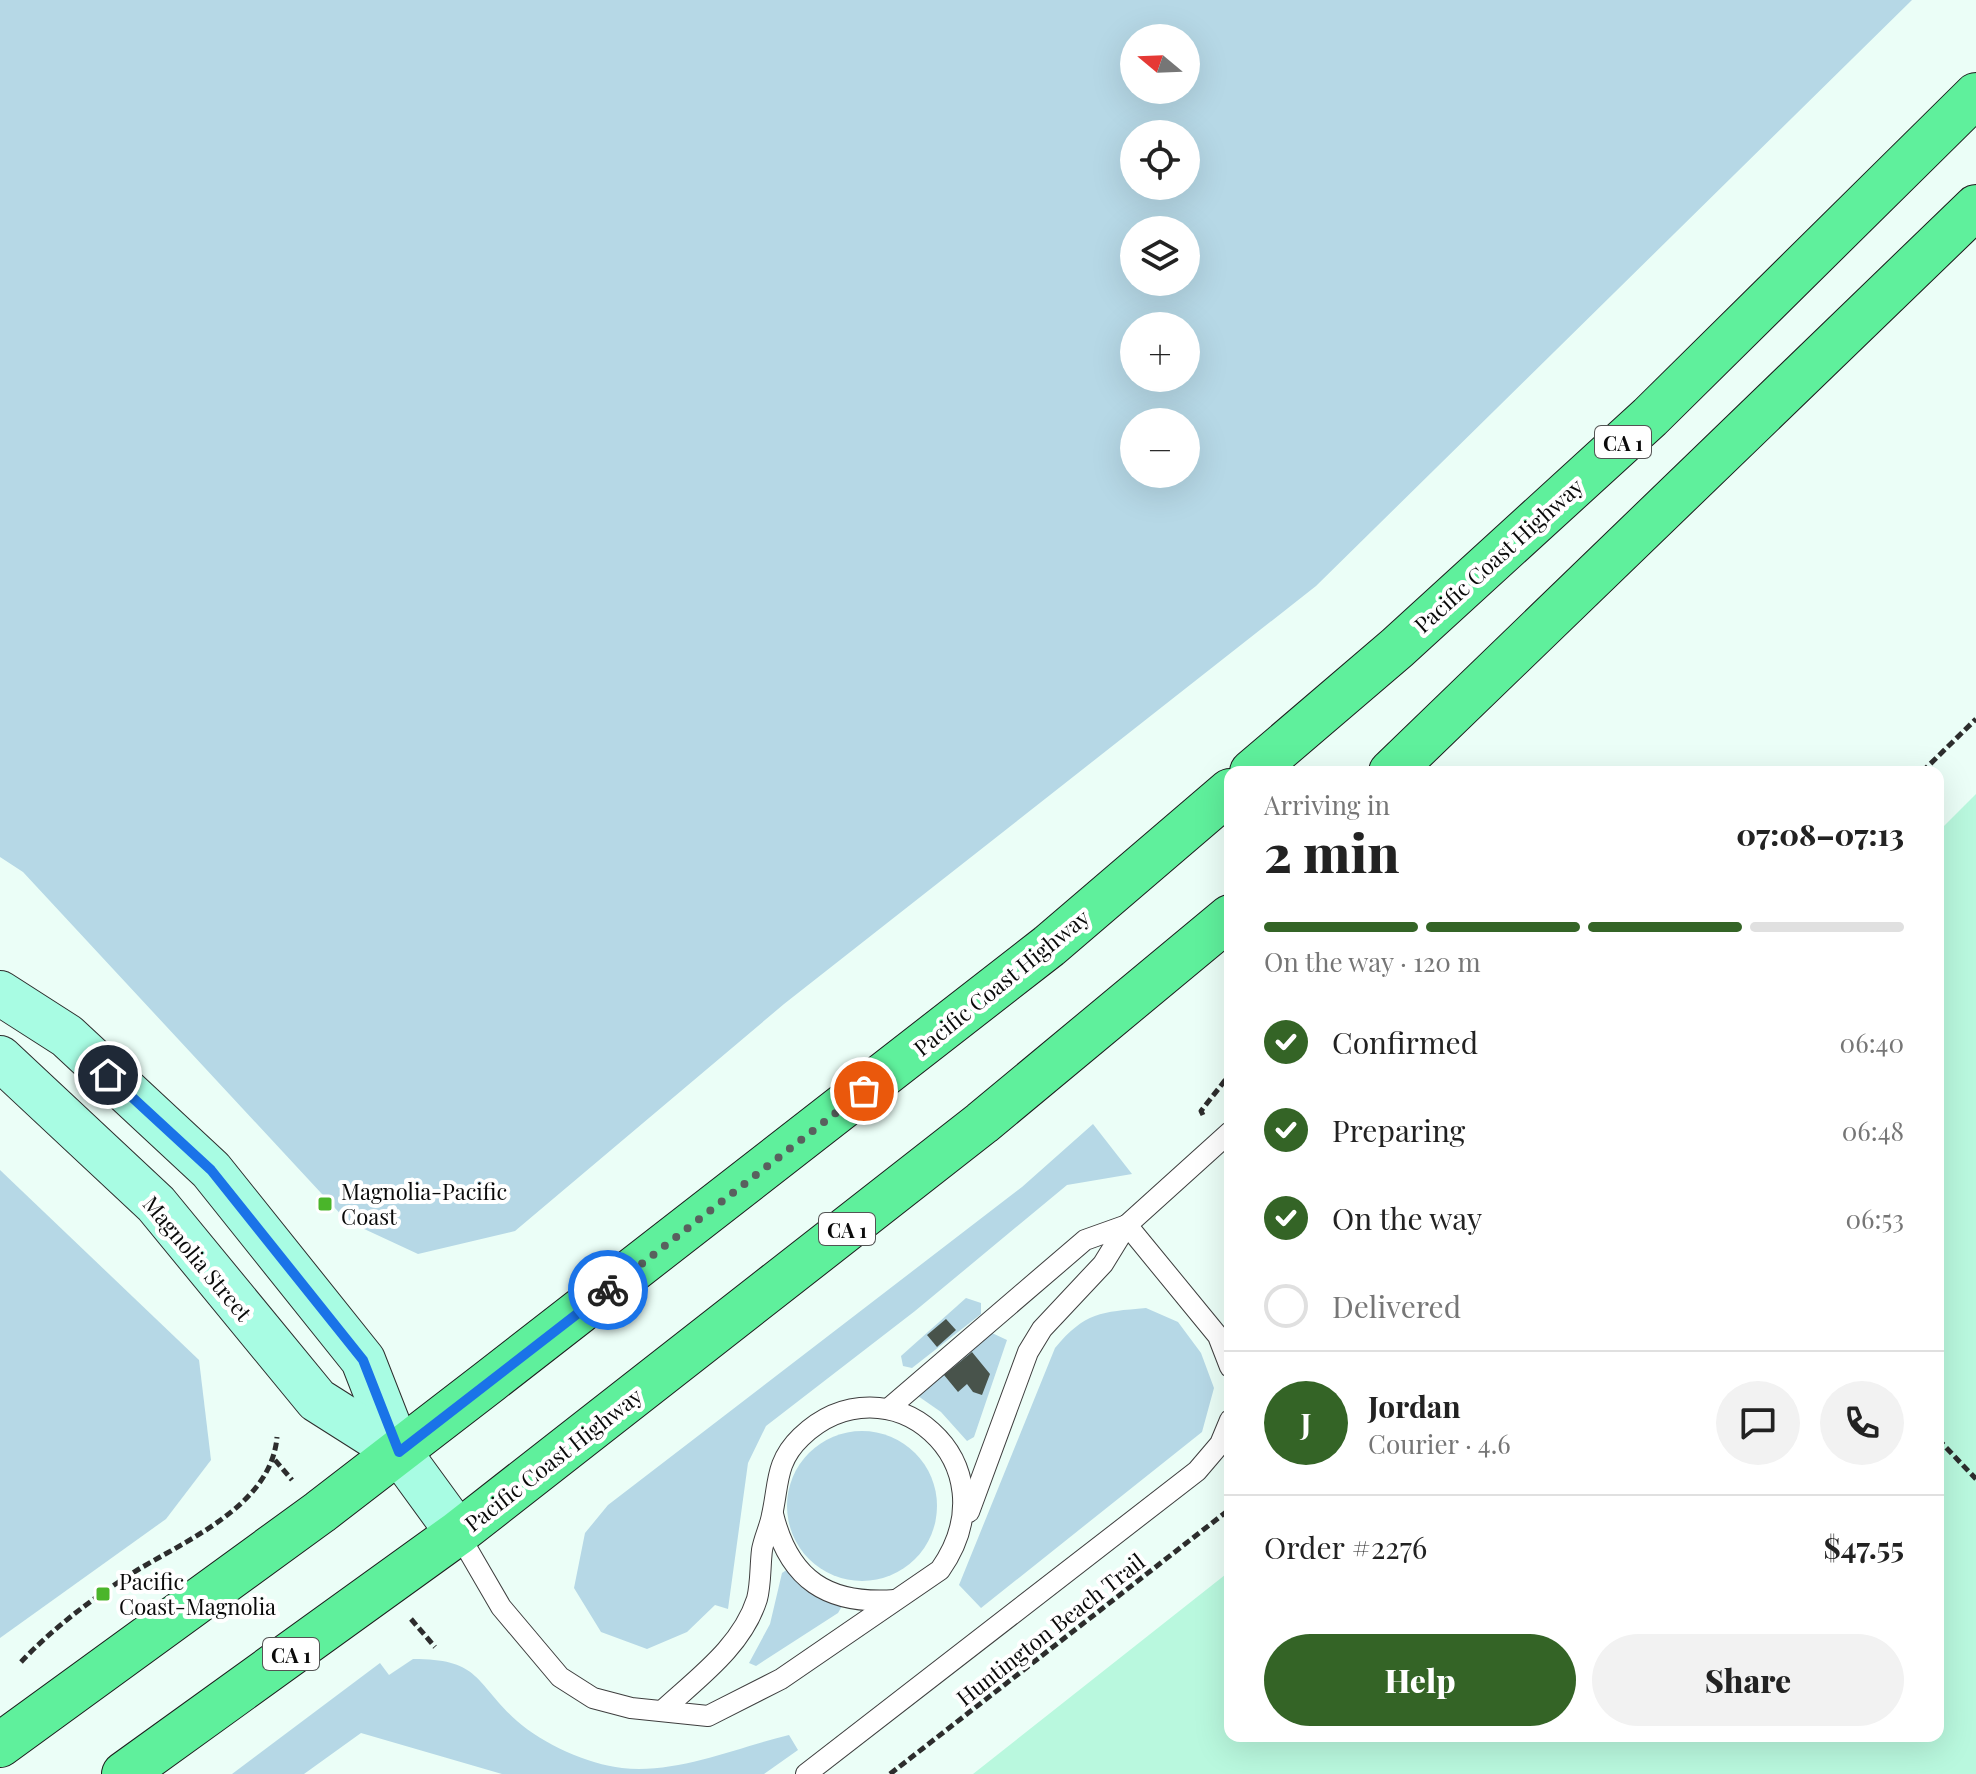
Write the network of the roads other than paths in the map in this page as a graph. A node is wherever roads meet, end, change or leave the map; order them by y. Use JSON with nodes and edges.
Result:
{"nodes":[{"id":1,"x":1976,"y":95,"type":"edge"},
{"id":2,"x":1976,"y":207,"type":"edge"},
{"id":3,"x":1259,"y":766,"type":"edge"},
{"id":4,"x":1397,"y":766,"type":"edge"},
{"id":5,"x":1224,"y":796,"type":"edge"},
{"id":6,"x":1224,"y":922,"type":"edge"},
{"id":7,"x":0,"y":993,"type":"edge"},
{"id":8,"x":0,"y":1058,"type":"edge"},
{"id":9,"x":1224,"y":1137,"type":"edge"},
{"id":10,"x":1127,"y":1225,"type":"junction"},
{"id":11,"x":1224,"y":1352,"type":"edge"},
{"id":12,"x":888,"y":1409,"type":"junction"},
{"id":13,"x":1224,"y":1434,"type":"edge"},
{"id":14,"x":399,"y":1452,"type":"junction"},
{"id":15,"x":773,"y":1513,"type":"junction"},
{"id":16,"x":963,"y":1527,"type":"junction"},
{"id":17,"x":458,"y":1533,"type":"junction"},
{"id":18,"x":899,"y":1599,"type":"junction"},
{"id":19,"x":664,"y":1709,"type":"junction"},
{"id":20,"x":0,"y":1745,"type":"edge"},
{"id":21,"x":124,"y":1774,"type":"edge"},
{"id":22,"x":806,"y":1774,"type":"edge"}],
"edges":[{"from":1,"to":3,"type":"highway","name":"Pacific Coast Highway","number":"CA 1"},
{"from":2,"to":4,"type":"highway"},
{"from":5,"to":14,"type":"highway","name":"Pacific Coast Highway"},
{"from":6,"to":17,"type":"highway","name":"Pacific Coast Highway","number":"CA 1"},
{"from":7,"to":14,"type":"main road","name":"Magnolia Street"},
{"from":8,"to":14,"type":"main road","name":"Magnolia Street"},
{"from":9,"to":10,"type":"lane"},
{"from":10,"to":11,"type":"lane"},
{"from":10,"to":12,"type":"lane"},
{"from":10,"to":16,"type":"lane"},
{"from":12,"to":15,"type":"lane"},
{"from":12,"to":16,"type":"lane"},
{"from":13,"to":22,"type":"lane"},
{"from":14,"to":17,"type":"main road","name":"Magnolia Street"},
{"from":14,"to":20,"type":"highway","name":"Pacific Coast Highway"},
{"from":15,"to":18,"type":"lane"},
{"from":15,"to":19,"type":"lane"},
{"from":16,"to":18,"type":"lane"},
{"from":17,"to":19,"type":"lane"},
{"from":17,"to":21,"type":"highway","name":"Pacific Coast Highway","number":"CA 1"},
{"from":18,"to":19,"type":"lane"}]}
